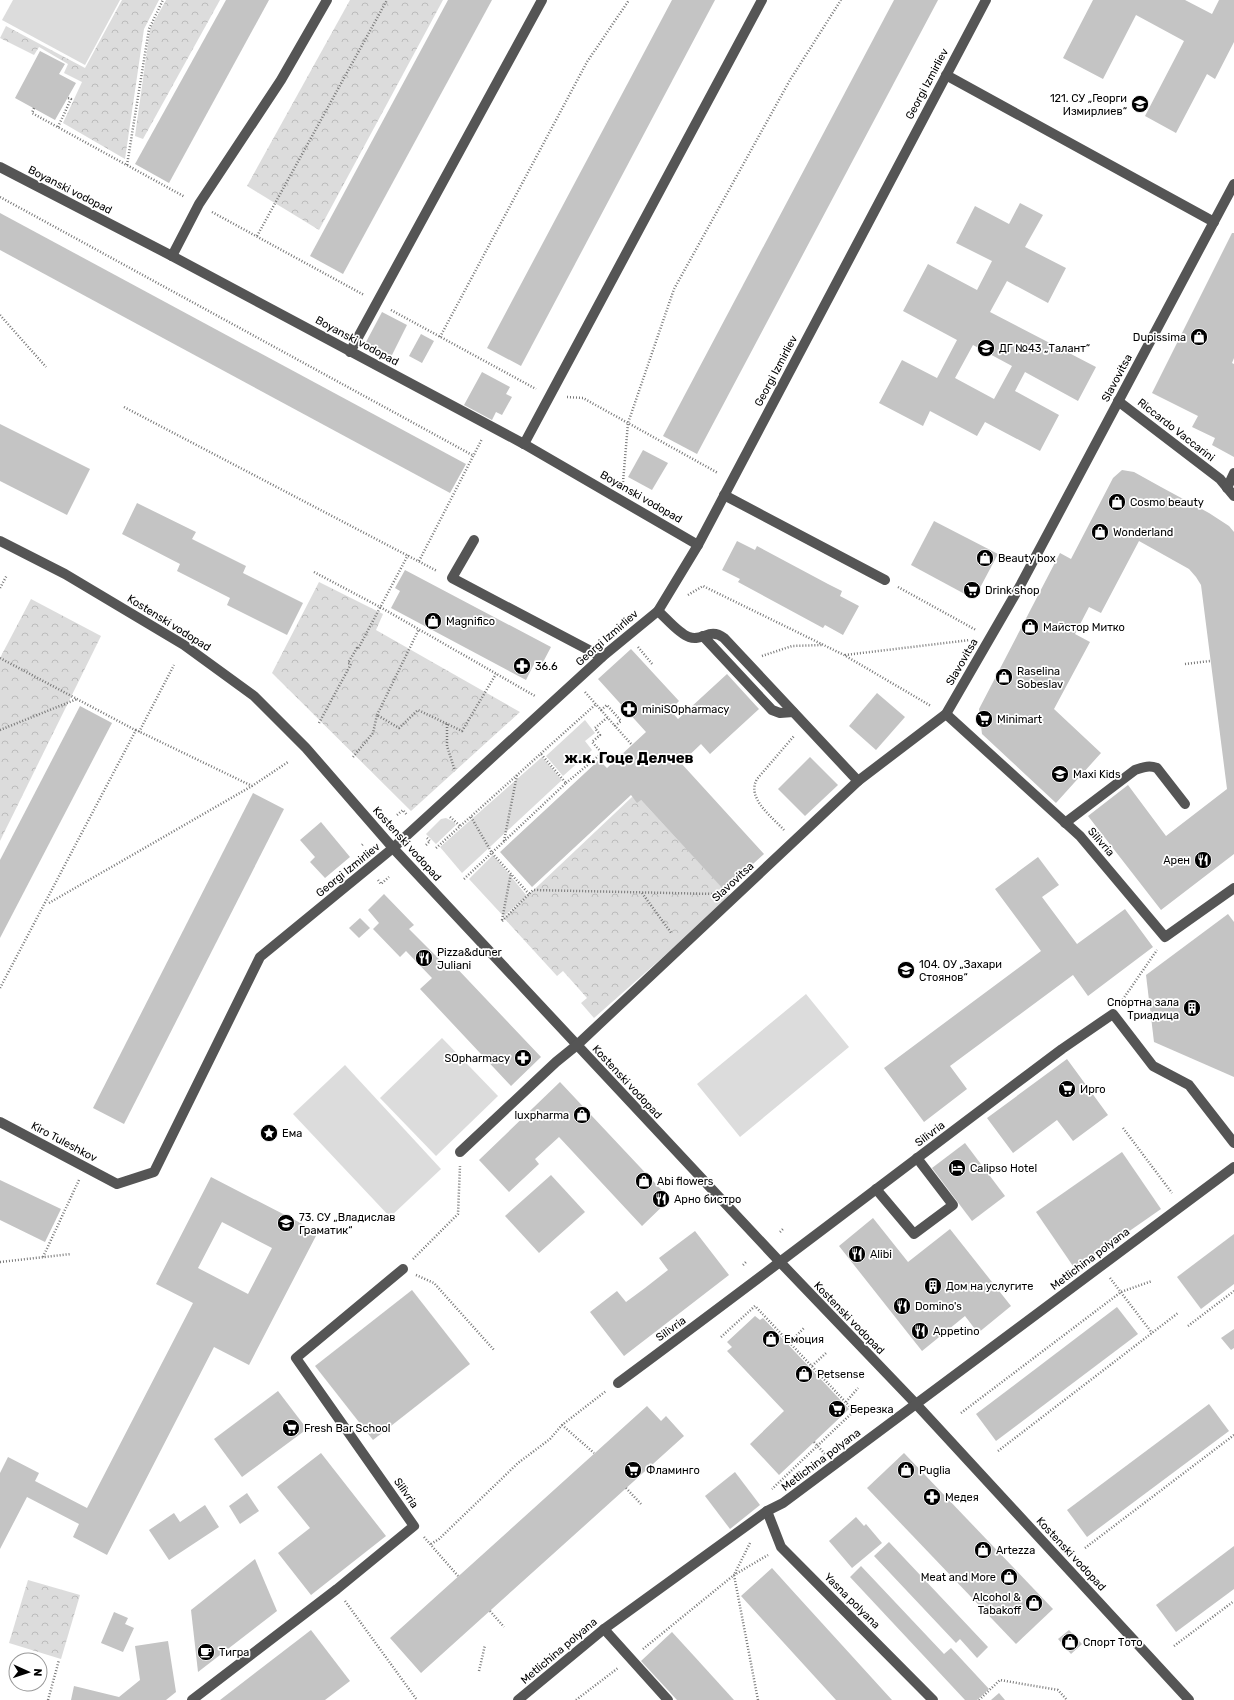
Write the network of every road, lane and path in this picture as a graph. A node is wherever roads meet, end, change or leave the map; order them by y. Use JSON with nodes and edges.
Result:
{"nodes":[{"id":1,"x":163,"y":0,"type":"edge"},
{"id":2,"x":327,"y":0,"type":"edge"},
{"id":3,"x":387,"y":0,"type":"edge"},
{"id":4,"x":542,"y":0,"type":"edge"},
{"id":5,"x":629,"y":0,"type":"edge"},
{"id":6,"x":762,"y":0,"type":"edge"},
{"id":7,"x":841,"y":0,"type":"edge"},
{"id":8,"x":986,"y":0,"type":"edge"},
{"id":9,"x":946,"y":74,"type":"junction"},
{"id":10,"x":68,"y":98,"type":"dead end"},
{"id":11,"x":34,"y":108,"type":"dead end"},
{"id":12,"x":58,"y":127,"type":"junction"},
{"id":13,"x":128,"y":165,"type":"junction"},
{"id":14,"x":0,"y":167,"type":"edge"},
{"id":15,"x":1234,"y":184,"type":"edge"},
{"id":16,"x":0,"y":198,"type":"edge"},
{"id":17,"x":199,"y":204,"type":"junction"},
{"id":18,"x":1214,"y":222,"type":"junction"},
{"id":19,"x":257,"y":236,"type":"junction"},
{"id":20,"x":172,"y":256,"type":"junction"},
{"id":21,"x":377,"y":302,"type":"junction"},
{"id":22,"x":0,"y":315,"type":"edge"},
{"id":23,"x":440,"y":336,"type":"junction"},
{"id":24,"x":350,"y":352,"type":"junction"},
{"id":25,"x":46,"y":367,"type":"dead end"},
{"id":26,"x":549,"y":396,"type":"junction"},
{"id":27,"x":1118,"y":401,"type":"junction"},
{"id":28,"x":124,"y":407,"type":"dead end"},
{"id":29,"x":628,"y":423,"type":"junction"},
{"id":30,"x":483,"y":438,"type":"dead end"},
{"id":31,"x":524,"y":444,"type":"junction"},
{"id":32,"x":474,"y":456,"type":"junction"},
{"id":33,"x":1234,"y":473,"type":"edge"},
{"id":34,"x":732,"y":480,"type":"junction"},
{"id":35,"x":1227,"y":488,"type":"junction"},
{"id":36,"x":724,"y":495,"type":"junction"},
{"id":37,"x":1234,"y":496,"type":"edge"},
{"id":38,"x":621,"y":499,"type":"junction"},
{"id":39,"x":474,"y":540,"type":"dead end"},
{"id":40,"x":0,"y":541,"type":"edge"},
{"id":41,"x":698,"y":545,"type":"junction"},
{"id":42,"x":408,"y":555,"type":"junction"},
{"id":43,"x":419,"y":561,"type":"junction"},
{"id":44,"x":314,"y":572,"type":"dead end"},
{"id":45,"x":7,"y":575,"type":"dead end"},
{"id":46,"x":452,"y":578,"type":"junction"},
{"id":47,"x":885,"y":580,"type":"joint"},
{"id":48,"x":0,"y":588,"type":"edge"},
{"id":49,"x":684,"y":597,"type":"dead end"},
{"id":50,"x":380,"y":607,"type":"junction"},
{"id":51,"x":658,"y":611,"type":"junction"},
{"id":52,"x":419,"y":630,"type":"junction"},
{"id":53,"x":703,"y":636,"type":"junction"},
{"id":54,"x":990,"y":638,"type":"junction"},
{"id":55,"x":822,"y":644,"type":"junction"},
{"id":56,"x":844,"y":655,"type":"junction"},
{"id":57,"x":602,"y":657,"type":"junction"},
{"id":58,"x":646,"y":657,"type":"dead end"},
{"id":59,"x":0,"y":658,"type":"edge"},
{"id":60,"x":1210,"y":661,"type":"dead end"},
{"id":61,"x":747,"y":662,"type":"junction"},
{"id":62,"x":1185,"y":664,"type":"dead end"},
{"id":63,"x":174,"y":665,"type":"dead end"},
{"id":64,"x":653,"y":665,"type":"dead end"},
{"id":65,"x":496,"y":674,"type":"junction"},
{"id":66,"x":576,"y":681,"type":"junction"},
{"id":67,"x":78,"y":699,"type":"junction"},
{"id":68,"x":596,"y":704,"type":"junction"},
{"id":69,"x":550,"y":705,"type":"junction"},
{"id":70,"x":601,"y":710,"type":"junction"},
{"id":71,"x":793,"y":712,"type":"junction"},
{"id":72,"x":946,"y":714,"type":"junction"},
{"id":73,"x":377,"y":715,"type":"junction"},
{"id":74,"x":608,"y":717,"type":"junction"},
{"id":75,"x":319,"y":724,"type":"dead end"},
{"id":76,"x":447,"y":724,"type":"junction"},
{"id":77,"x":804,"y":724,"type":"junction"},
{"id":78,"x":615,"y":726,"type":"junction"},
{"id":79,"x":0,"y":730,"type":"edge"},
{"id":80,"x":138,"y":731,"type":"junction"},
{"id":81,"x":632,"y":745,"type":"dead end"},
{"id":82,"x":541,"y":754,"type":"junction"},
{"id":83,"x":353,"y":757,"type":"dead end"},
{"id":84,"x":288,"y":762,"type":"dead end"},
{"id":85,"x":453,"y":764,"type":"dead end"},
{"id":86,"x":517,"y":776,"type":"junction"},
{"id":87,"x":858,"y":781,"type":"junction"},
{"id":88,"x":566,"y":783,"type":"junction"},
{"id":89,"x":252,"y":786,"type":"junction"},
{"id":90,"x":1186,"y":804,"type":"dead end"},
{"id":91,"x":403,"y":810,"type":"dead end"},
{"id":92,"x":397,"y":815,"type":"dead end"},
{"id":93,"x":471,"y":817,"type":"junction"},
{"id":94,"x":1065,"y":823,"type":"junction"},
{"id":95,"x":430,"y":841,"type":"dead end"},
{"id":96,"x":794,"y":841,"type":"junction"},
{"id":97,"x":504,"y":842,"type":"junction"},
{"id":98,"x":426,"y":845,"type":"dead end"},
{"id":99,"x":393,"y":848,"type":"junction"},
{"id":100,"x":436,"y":848,"type":"dead end"},
{"id":101,"x":492,"y":852,"type":"junction"},
{"id":102,"x":511,"y":873,"type":"junction"},
{"id":103,"x":389,"y":877,"type":"dead end"},
{"id":104,"x":464,"y":879,"type":"dead end"},
{"id":105,"x":381,"y":884,"type":"dead end"},
{"id":106,"x":1234,"y":888,"type":"edge"},
{"id":107,"x":641,"y":892,"type":"junction"},
{"id":108,"x":529,"y":894,"type":"junction"},
{"id":109,"x":737,"y":895,"type":"junction"},
{"id":110,"x":48,"y":903,"type":"dead end"},
{"id":111,"x":1165,"y":937,"type":"junction"},
{"id":112,"x":677,"y":940,"type":"dead end"},
{"id":113,"x":0,"y":988,"type":"edge"},
{"id":114,"x":1113,"y":1014,"type":"junction"},
{"id":115,"x":577,"y":1045,"type":"junction"},
{"id":116,"x":0,"y":1122,"type":"edge"},
{"id":117,"x":1123,"y":1128,"type":"dead end"},
{"id":118,"x":1234,"y":1143,"type":"edge"},
{"id":119,"x":460,"y":1152,"type":"joint"},
{"id":120,"x":917,"y":1158,"type":"junction"},
{"id":121,"x":85,"y":1167,"type":"junction"},
{"id":122,"x":1234,"y":1167,"type":"edge"},
{"id":123,"x":117,"y":1184,"type":"joint"},
{"id":124,"x":876,"y":1189,"type":"junction"},
{"id":125,"x":1182,"y":1206,"type":"junction"},
{"id":126,"x":783,"y":1229,"type":"dead end"},
{"id":127,"x":780,"y":1232,"type":"dead end"},
{"id":128,"x":71,"y":1254,"type":"dead end"},
{"id":129,"x":43,"y":1257,"type":"junction"},
{"id":130,"x":779,"y":1261,"type":"junction"},
{"id":131,"x":0,"y":1262,"type":"edge"},
{"id":132,"x":746,"y":1262,"type":"dead end"},
{"id":133,"x":743,"y":1265,"type":"dead end"},
{"id":134,"x":403,"y":1269,"type":"junction"},
{"id":135,"x":1152,"y":1281,"type":"dead end"},
{"id":136,"x":1234,"y":1291,"type":"edge"},
{"id":137,"x":1121,"y":1292,"type":"junction"},
{"id":138,"x":1178,"y":1313,"type":"dead end"},
{"id":139,"x":1188,"y":1326,"type":"dead end"},
{"id":140,"x":804,"y":1328,"type":"dead end"},
{"id":141,"x":1152,"y":1333,"type":"junction"},
{"id":142,"x":721,"y":1337,"type":"dead end"},
{"id":143,"x":789,"y":1343,"type":"junction"},
{"id":144,"x":494,"y":1350,"type":"dead end"},
{"id":145,"x":826,"y":1352,"type":"dead end"},
{"id":146,"x":812,"y":1366,"type":"junction"},
{"id":147,"x":618,"y":1383,"type":"dead end"},
{"id":148,"x":858,"y":1388,"type":"dead end"},
{"id":149,"x":595,"y":1399,"type":"dead end"},
{"id":150,"x":846,"y":1402,"type":"junction"},
{"id":151,"x":916,"y":1404,"type":"junction"},
{"id":152,"x":962,"y":1414,"type":"dead end"},
{"id":153,"x":562,"y":1425,"type":"junction"},
{"id":154,"x":1234,"y":1435,"type":"edge"},
{"id":155,"x":998,"y":1451,"type":"dead end"},
{"id":156,"x":594,"y":1453,"type":"dead end"},
{"id":157,"x":626,"y":1488,"type":"dead end"},
{"id":158,"x":771,"y":1490,"type":"dead end"},
{"id":159,"x":641,"y":1504,"type":"dead end"},
{"id":160,"x":767,"y":1511,"type":"junction"},
{"id":161,"x":414,"y":1526,"type":"junction"},
{"id":162,"x":754,"y":1537,"type":"dead end"},
{"id":163,"x":431,"y":1544,"type":"junction"},
{"id":164,"x":781,"y":1547,"type":"junction"},
{"id":165,"x":1085,"y":1548,"type":"dead end"},
{"id":166,"x":734,"y":1575,"type":"junction"},
{"id":167,"x":458,"y":1576,"type":"dead end"},
{"id":168,"x":337,"y":1589,"type":"junction"},
{"id":169,"x":1234,"y":1601,"type":"edge"},
{"id":170,"x":490,"y":1611,"type":"dead end"},
{"id":171,"x":504,"y":1627,"type":"dead end"},
{"id":172,"x":604,"y":1629,"type":"junction"},
{"id":173,"x":485,"y":1645,"type":"dead end"},
{"id":174,"x":1174,"y":1646,"type":"dead end"},
{"id":175,"x":631,"y":1659,"type":"junction"},
{"id":176,"x":59,"y":1660,"type":"dead end"},
{"id":177,"x":479,"y":1671,"type":"dead end"},
{"id":178,"x":48,"y":1700,"type":"edge"},
{"id":179,"x":192,"y":1700,"type":"edge"},
{"id":180,"x":417,"y":1700,"type":"edge"},
{"id":181,"x":518,"y":1700,"type":"edge"},
{"id":182,"x":576,"y":1700,"type":"edge"},
{"id":183,"x":668,"y":1700,"type":"edge"},
{"id":184,"x":758,"y":1700,"type":"edge"},
{"id":185,"x":933,"y":1700,"type":"edge"},
{"id":186,"x":979,"y":1700,"type":"edge"},
{"id":187,"x":1067,"y":1700,"type":"edge"},
{"id":188,"x":1189,"y":1700,"type":"edge"}],
"edges":[{"from":1,"to":13,"type":"path"},
{"from":2,"to":17,"type":"street"},
{"from":3,"to":19,"type":"path"},
{"from":4,"to":21,"type":"street"},
{"from":5,"to":23,"type":"path"},
{"from":6,"to":26,"type":"street"},
{"from":7,"to":29,"type":"path"},
{"from":8,"to":9,"type":"street","name":"Georgi Izmirliev"},
{"from":9,"to":18,"type":"street"},
{"from":9,"to":34,"type":"street","name":"Georgi Izmirliev"},
{"from":10,"to":12,"type":"path"},
{"from":11,"to":12,"type":"path"},
{"from":12,"to":13,"type":"path"},
{"from":13,"to":17,"type":"path"},
{"from":14,"to":20,"type":"street","name":"Boyanski vodopad"},
{"from":15,"to":18,"type":"street","name":"Slavovitsa"},
{"from":16,"to":32,"type":"path"},
{"from":17,"to":19,"type":"path"},
{"from":17,"to":20,"type":"street"},
{"from":18,"to":27,"type":"street","name":"Slavovitsa"},
{"from":19,"to":21,"type":"path"},
{"from":20,"to":24,"type":"street","name":"Boyanski vodopad"},
{"from":21,"to":23,"type":"path"},
{"from":21,"to":24,"type":"street"},
{"from":22,"to":25,"type":"path"},
{"from":23,"to":26,"type":"path"},
{"from":24,"to":31,"type":"street","name":"Boyanski vodopad"},
{"from":26,"to":29,"type":"path"},
{"from":26,"to":31,"type":"street"},
{"from":27,"to":35,"type":"street","name":"Riccardo Vaccarini"},
{"from":27,"to":54,"type":"street","name":"Slavovitsa"},
{"from":28,"to":42,"type":"path"},
{"from":29,"to":34,"type":"path"},
{"from":29,"to":38,"type":"path"},
{"from":30,"to":32,"type":"path"},
{"from":31,"to":38,"type":"street","name":"Boyanski vodopad"},
{"from":32,"to":43,"type":"path"},
{"from":33,"to":35,"type":"street"},
{"from":34,"to":36,"type":"street","name":"Georgi Izmirliev"},
{"from":35,"to":37,"type":"street","name":"Riccardo Vaccarini"},
{"from":36,"to":41,"type":"street","name":"Georgi Izmirliev"},
{"from":36,"to":47,"type":"street"},
{"from":38,"to":41,"type":"street","name":"Boyanski vodopad"},
{"from":39,"to":46,"type":"street"},
{"from":40,"to":99,"type":"street","name":"Kostenski vodopad"},
{"from":41,"to":51,"type":"street","name":"Georgi Izmirliev"},
{"from":42,"to":43,"type":"path"},
{"from":42,"to":50,"type":"path"},
{"from":43,"to":46,"type":"path"},
{"from":44,"to":50,"type":"path"},
{"from":45,"to":48,"type":"path"},
{"from":46,"to":57,"type":"street"},
{"from":47,"to":54,"type":"path"},
{"from":49,"to":55,"type":"path"},
{"from":50,"to":52,"type":"path"},
{"from":50,"to":75,"type":"path"},
{"from":51,"to":53,"type":"street"},
{"from":51,"to":57,"type":"street","name":"Georgi Izmirliev"},
{"from":52,"to":65,"type":"path"},
{"from":52,"to":73,"type":"path"},
{"from":53,"to":61,"type":"street"},
{"from":53,"to":71,"type":"street"},
{"from":54,"to":56,"type":"path"},
{"from":54,"to":72,"type":"street","name":"Slavovitsa"},
{"from":55,"to":56,"type":"path"},
{"from":55,"to":61,"type":"path"},
{"from":56,"to":72,"type":"path"},
{"from":57,"to":66,"type":"street","name":"Georgi Izmirliev"},
{"from":58,"to":64,"type":"path"},
{"from":59,"to":67,"type":"path"},
{"from":60,"to":62,"type":"path"},
{"from":61,"to":71,"type":"street"},
{"from":63,"to":80,"type":"path"},
{"from":65,"to":69,"type":"path"},
{"from":65,"to":76,"type":"path"},
{"from":66,"to":68,"type":"path"},
{"from":66,"to":69,"type":"street","name":"Georgi Izmirliev"},
{"from":67,"to":79,"type":"path"},
{"from":67,"to":80,"type":"path"},
{"from":68,"to":70,"type":"path"},
{"from":68,"to":82,"type":"path"},
{"from":69,"to":99,"type":"street","name":"Georgi Izmirliev"},
{"from":70,"to":74,"type":"path"},
{"from":70,"to":78,"type":"path"},
{"from":71,"to":77,"type":"street"},
{"from":72,"to":87,"type":"street","name":"Slavovitsa"},
{"from":72,"to":94,"type":"street","name":"Silivria"},
{"from":73,"to":76,"type":"path"},
{"from":73,"to":83,"type":"path"},
{"from":74,"to":78,"type":"path"},
{"from":74,"to":88,"type":"path"},
{"from":76,"to":85,"type":"path"},
{"from":77,"to":87,"type":"street"},
{"from":77,"to":96,"type":"path"},
{"from":78,"to":81,"type":"path"},
{"from":80,"to":89,"type":"path"},
{"from":80,"to":113,"type":"path"},
{"from":82,"to":86,"type":"path"},
{"from":82,"to":88,"type":"path"},
{"from":84,"to":89,"type":"path"},
{"from":86,"to":93,"type":"path"},
{"from":86,"to":97,"type":"path"},
{"from":87,"to":96,"type":"street","name":"Slavovitsa"},
{"from":88,"to":97,"type":"path"},
{"from":89,"to":110,"type":"path"},
{"from":90,"to":94,"type":"street"},
{"from":91,"to":92,"type":"path"},
{"from":93,"to":100,"type":"path"},
{"from":93,"to":101,"type":"path"},
{"from":94,"to":111,"type":"street","name":"Silivria"},
{"from":95,"to":98,"type":"path"},
{"from":96,"to":109,"type":"street","name":"Slavovitsa"},
{"from":97,"to":101,"type":"path"},
{"from":99,"to":115,"type":"street","name":"Kostenski vodopad"},
{"from":99,"to":123,"type":"street","name":"Georgi Izmirliev"},
{"from":101,"to":102,"type":"path"},
{"from":101,"to":104,"type":"path"},
{"from":102,"to":108,"type":"path"},
{"from":102,"to":108,"type":"path"},
{"from":103,"to":105,"type":"path"},
{"from":106,"to":111,"type":"street"},
{"from":107,"to":108,"type":"path"},
{"from":107,"to":109,"type":"path"},
{"from":107,"to":112,"type":"path"},
{"from":109,"to":115,"type":"street","name":"Slavovitsa"},
{"from":111,"to":114,"type":"path"},
{"from":114,"to":118,"type":"street"},
{"from":114,"to":120,"type":"street","name":"Silivria"},
{"from":115,"to":119,"type":"street","name":"Slavovitsa"},
{"from":115,"to":130,"type":"street","name":"Kostenski vodopad"},
{"from":116,"to":121,"type":"street","name":"Kiro Tuleshkov"},
{"from":117,"to":125,"type":"path"},
{"from":119,"to":134,"type":"path"},
{"from":120,"to":124,"type":"street","name":"Silivria"},
{"from":120,"to":124,"type":"street"},
{"from":121,"to":123,"type":"street","name":"Kiro Tuleshkov"},
{"from":121,"to":129,"type":"path"},
{"from":122,"to":125,"type":"street","name":"Metlichina polyana"},
{"from":124,"to":130,"type":"street","name":"Silivria"},
{"from":125,"to":151,"type":"street","name":"Metlichina polyana"},
{"from":126,"to":127,"type":"path"},
{"from":128,"to":129,"type":"path"},
{"from":129,"to":131,"type":"path"},
{"from":130,"to":147,"type":"street","name":"Silivria"},
{"from":130,"to":151,"type":"street","name":"Kostenski vodopad"},
{"from":132,"to":133,"type":"path"},
{"from":134,"to":144,"type":"path"},
{"from":134,"to":161,"type":"street","name":"Silivria"},
{"from":135,"to":137,"type":"path"},
{"from":136,"to":139,"type":"path"},
{"from":137,"to":141,"type":"path"},
{"from":137,"to":152,"type":"path"},
{"from":138,"to":141,"type":"path"},
{"from":140,"to":143,"type":"path"},
{"from":141,"to":155,"type":"path"},
{"from":142,"to":143,"type":"path"},
{"from":143,"to":146,"type":"path"},
{"from":145,"to":146,"type":"path"},
{"from":146,"to":150,"type":"path"},
{"from":148,"to":150,"type":"path"},
{"from":149,"to":153,"type":"path"},
{"from":150,"to":158,"type":"path"},
{"from":151,"to":160,"type":"street","name":"Metlichina polyana"},
{"from":151,"to":188,"type":"street","name":"Kostenski vodopad"},
{"from":153,"to":156,"type":"path"},
{"from":153,"to":163,"type":"path"},
{"from":154,"to":165,"type":"path"},
{"from":157,"to":159,"type":"path"},
{"from":160,"to":164,"type":"street","name":"Yasna polyana"},
{"from":160,"to":172,"type":"street","name":"Metlichina polyana"},
{"from":161,"to":163,"type":"path"},
{"from":161,"to":168,"type":"street","name":"Silivria"},
{"from":162,"to":166,"type":"path"},
{"from":163,"to":167,"type":"path"},
{"from":164,"to":166,"type":"path"},
{"from":164,"to":185,"type":"street","name":"Yasna polyana"},
{"from":166,"to":175,"type":"path"},
{"from":166,"to":184,"type":"path"},
{"from":168,"to":179,"type":"street","name":"Silivria"},
{"from":168,"to":180,"type":"path"},
{"from":169,"to":174,"type":"path"},
{"from":170,"to":171,"type":"path"},
{"from":172,"to":175,"type":"street"},
{"from":172,"to":181,"type":"street","name":"Metlichina polyana"},
{"from":173,"to":177,"type":"path"},
{"from":175,"to":182,"type":"path"},
{"from":175,"to":183,"type":"street"},
{"from":176,"to":178,"type":"path"},
{"from":186,"to":187,"type":"path"}]}
